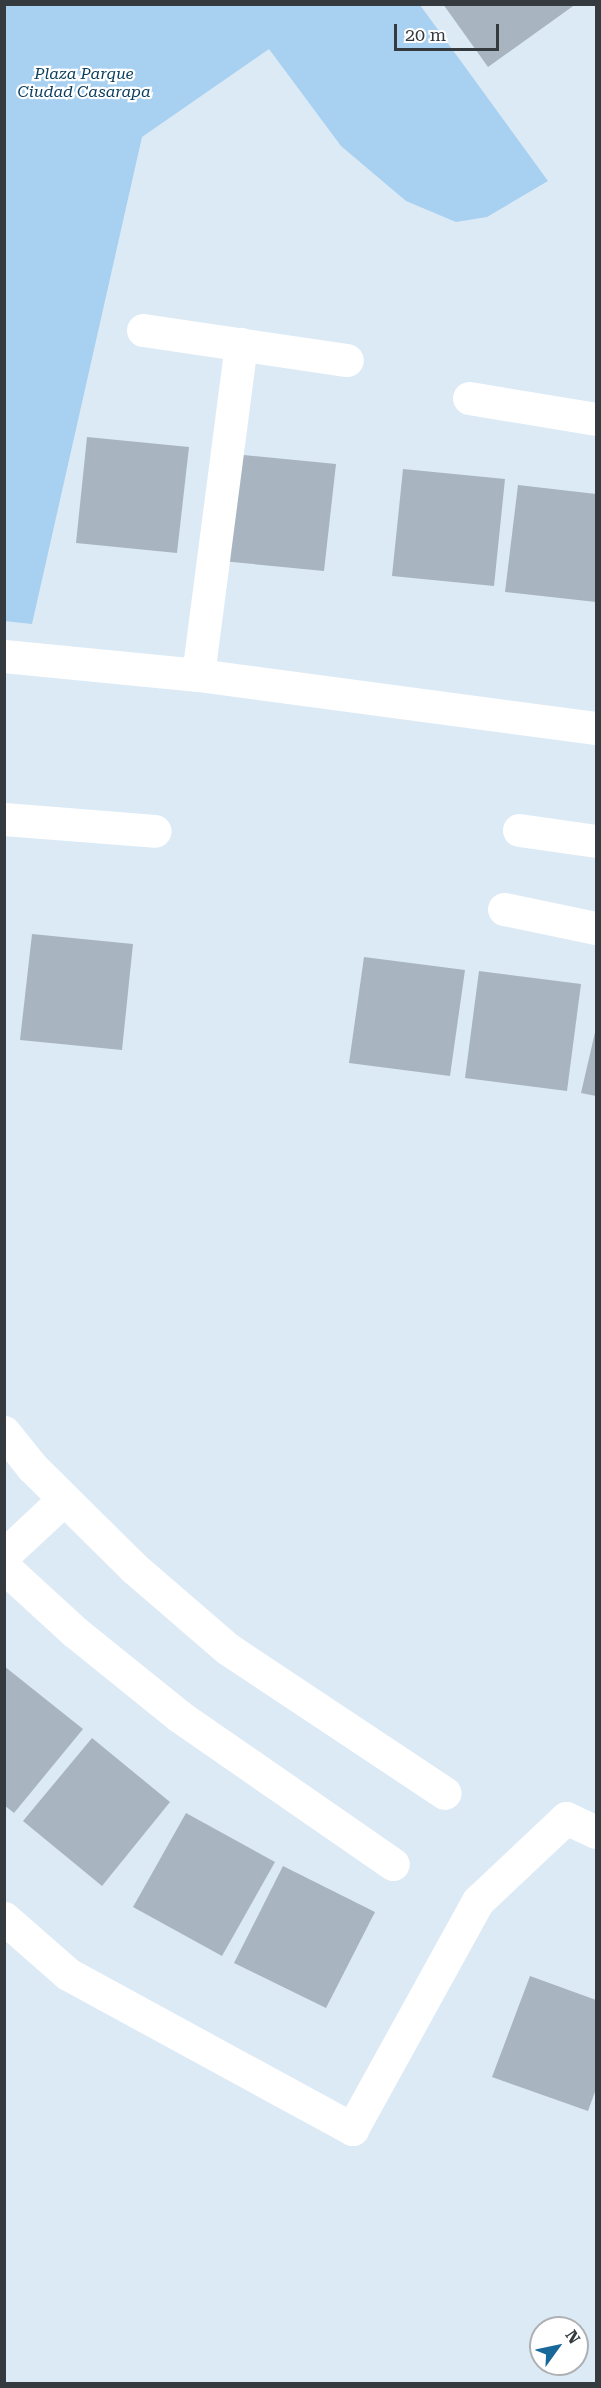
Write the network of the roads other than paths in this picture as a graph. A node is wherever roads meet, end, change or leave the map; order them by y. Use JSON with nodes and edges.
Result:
{"nodes":[{"id":1,"x":143,"y":330,"type":"dead end"},
{"id":2,"x":241,"y":344,"type":"junction"},
{"id":3,"x":347,"y":360,"type":"dead end"},
{"id":4,"x":469,"y":398,"type":"dead end"},
{"id":5,"x":597,"y":419,"type":"edge"},
{"id":6,"x":4,"y":656,"type":"edge"},
{"id":7,"x":198,"y":675,"type":"junction"},
{"id":8,"x":597,"y":728,"type":"edge"},
{"id":9,"x":4,"y":819,"type":"edge"},
{"id":10,"x":519,"y":830,"type":"dead end"},
{"id":11,"x":155,"y":831,"type":"dead end"},
{"id":12,"x":597,"y":841,"type":"edge"},
{"id":13,"x":504,"y":909,"type":"dead end"},
{"id":14,"x":597,"y":928,"type":"edge"},
{"id":15,"x":4,"y":1432,"type":"edge"},
{"id":16,"x":64,"y":1499,"type":"junction"},
{"id":17,"x":4,"y":1555,"type":"edge"},
{"id":18,"x":4,"y":1567,"type":"edge"},
{"id":19,"x":445,"y":1793,"type":"dead end"},
{"id":20,"x":597,"y":1832,"type":"edge"},
{"id":21,"x":393,"y":1864,"type":"dead end"},
{"id":22,"x":4,"y":1918,"type":"edge"}],
"edges":[{"from":1,"to":2,"type":"street"},
{"from":2,"to":3,"type":"street"},
{"from":2,"to":7,"type":"street"},
{"from":4,"to":5,"type":"street"},
{"from":6,"to":7,"type":"street"},
{"from":7,"to":8,"type":"street"},
{"from":9,"to":11,"type":"street"},
{"from":10,"to":12,"type":"street"},
{"from":13,"to":14,"type":"street"},
{"from":15,"to":16,"type":"street"},
{"from":16,"to":17,"type":"street"},
{"from":16,"to":19,"type":"street"},
{"from":18,"to":21,"type":"street"},
{"from":20,"to":22,"type":"street"}]}
